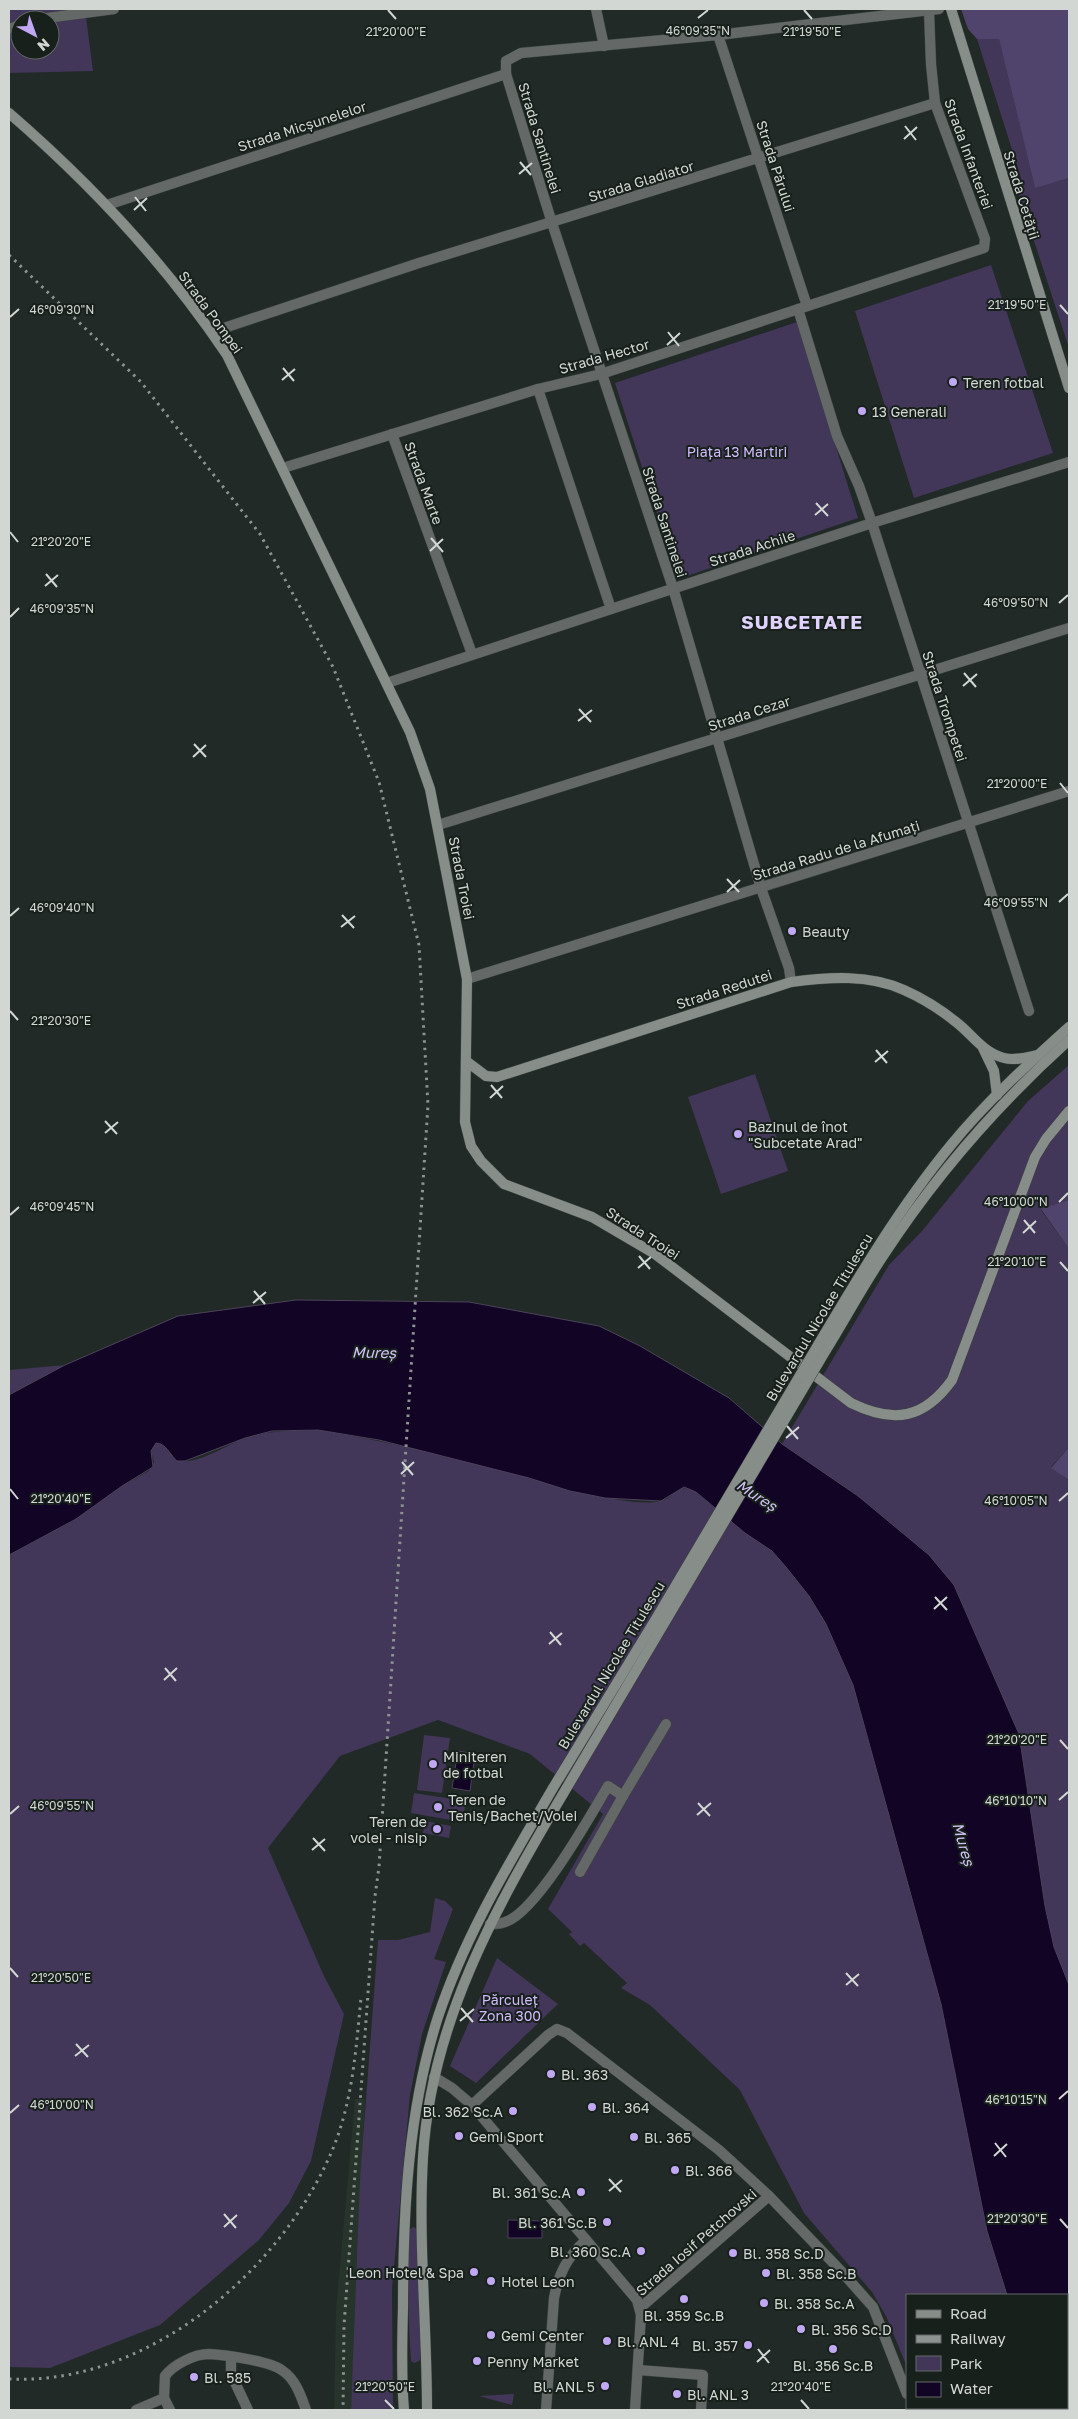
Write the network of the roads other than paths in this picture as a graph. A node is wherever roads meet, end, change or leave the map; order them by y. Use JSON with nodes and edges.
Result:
{"nodes":[{"id":1,"x":114,"y":9,"type":"edge"},
{"id":2,"x":596,"y":9,"type":"edge"},
{"id":3,"x":952,"y":9,"type":"edge"},
{"id":4,"x":934,"y":10,"type":"edge"},
{"id":5,"x":60,"y":16,"type":"edge"},
{"id":6,"x":718,"y":35,"type":"junction"},
{"id":7,"x":604,"y":46,"type":"junction"},
{"id":8,"x":506,"y":74,"type":"junction"},
{"id":9,"x":935,"y":103,"type":"junction"},
{"id":10,"x":9,"y":113,"type":"edge"},
{"id":11,"x":759,"y":158,"type":"junction"},
{"id":12,"x":107,"y":205,"type":"junction"},
{"id":13,"x":552,"y":223,"type":"junction"},
{"id":14,"x":986,"y":245,"type":"joint"},
{"id":15,"x":802,"y":308,"type":"junction"},
{"id":16,"x":212,"y":332,"type":"junction"},
{"id":17,"x":601,"y":374,"type":"junction"},
{"id":18,"x":1069,"y":388,"type":"edge"},
{"id":19,"x":538,"y":389,"type":"junction"},
{"id":20,"x":392,"y":434,"type":"junction"},
{"id":21,"x":1067,"y":466,"type":"edge"},
{"id":22,"x":283,"y":468,"type":"junction"},
{"id":23,"x":872,"y":523,"type":"junction"},
{"id":24,"x":673,"y":588,"type":"junction"},
{"id":25,"x":611,"y":609,"type":"junction"},
{"id":26,"x":358,"y":623,"type":"joint"},
{"id":27,"x":1069,"y":628,"type":"edge"},
{"id":28,"x":472,"y":654,"type":"junction"},
{"id":29,"x":920,"y":674,"type":"junction"},
{"id":30,"x":388,"y":683,"type":"junction"},
{"id":31,"x":717,"y":738,"type":"junction"},
{"id":32,"x":1069,"y":791,"type":"edge"},
{"id":33,"x":968,"y":823,"type":"junction"},
{"id":34,"x":438,"y":825,"type":"junction"},
{"id":35,"x":761,"y":888,"type":"junction"},
{"id":36,"x":467,"y":979,"type":"junction"},
{"id":37,"x":791,"y":982,"type":"junction"},
{"id":38,"x":1029,"y":1012,"type":"dead end"},
{"id":39,"x":1069,"y":1027,"type":"edge"},
{"id":40,"x":1069,"y":1040,"type":"edge"},
{"id":41,"x":982,"y":1047,"type":"junction"},
{"id":42,"x":1038,"y":1055,"type":"junction"},
{"id":43,"x":466,"y":1061,"type":"junction"},
{"id":44,"x":997,"y":1095,"type":"junction"},
{"id":45,"x":1069,"y":1111,"type":"edge"},
{"id":46,"x":822,"y":1347,"type":"junction"},
{"id":47,"x":666,"y":1724,"type":"dead end"},
{"id":48,"x":623,"y":1796,"type":"junction"},
{"id":49,"x":580,"y":1872,"type":"dead end"},
{"id":50,"x":490,"y":1924,"type":"junction"},
{"id":51,"x":434,"y":2077,"type":"junction"},
{"id":52,"x":472,"y":2104,"type":"junction"},
{"id":53,"x":769,"y":2196,"type":"junction"},
{"id":54,"x":586,"y":2240,"type":"junction"},
{"id":55,"x":640,"y":2308,"type":"junction"},
{"id":56,"x":231,"y":2358,"type":"junction"},
{"id":57,"x":638,"y":2370,"type":"junction"},
{"id":58,"x":906,"y":2391,"type":"edge"},
{"id":59,"x":164,"y":2398,"type":"junction"},
{"id":60,"x":136,"y":2410,"type":"edge"},
{"id":61,"x":170,"y":2410,"type":"edge"},
{"id":62,"x":248,"y":2410,"type":"edge"},
{"id":63,"x":306,"y":2410,"type":"edge"},
{"id":64,"x":404,"y":2410,"type":"edge"},
{"id":65,"x":428,"y":2410,"type":"edge"},
{"id":66,"x":546,"y":2410,"type":"edge"},
{"id":67,"x":635,"y":2410,"type":"edge"},
{"id":68,"x":701,"y":2410,"type":"edge"}],
"edges":[{"from":1,"to":5,"type":"street"},
{"from":2,"to":7,"type":"street"},
{"from":3,"to":18,"type":"main road","name":"Strada Cetății"},
{"from":4,"to":6,"type":"street"},
{"from":4,"to":9,"type":"street","name":"Strada Infanteriei"},
{"from":6,"to":7,"type":"street"},
{"from":6,"to":11,"type":"street","name":"Strada Părului"},
{"from":7,"to":8,"type":"street"},
{"from":8,"to":12,"type":"street","name":"Strada Micșunelelor"},
{"from":8,"to":13,"type":"street","name":"Strada Santinelei"},
{"from":9,"to":11,"type":"street","name":"Strada Gladiator"},
{"from":9,"to":14,"type":"street","name":"Strada Infanteriei"},
{"from":10,"to":12,"type":"main road","name":"Strada Pompei"},
{"from":11,"to":13,"type":"street","name":"Strada Gladiator"},
{"from":11,"to":15,"type":"street","name":"Strada Părului"},
{"from":12,"to":16,"type":"main road","name":"Strada Pompei"},
{"from":13,"to":16,"type":"street","name":"Strada Gladiator"},
{"from":13,"to":17,"type":"street","name":"Strada Santinelei"},
{"from":14,"to":15,"type":"street","name":"Strada Hector"},
{"from":15,"to":17,"type":"street","name":"Strada Hector"},
{"from":15,"to":23,"type":"street"},
{"from":16,"to":22,"type":"main road","name":"Strada Pompei"},
{"from":17,"to":19,"type":"street","name":"Strada Hector"},
{"from":17,"to":24,"type":"street","name":"Strada Santinelei"},
{"from":19,"to":20,"type":"street","name":"Strada Hector"},
{"from":19,"to":25,"type":"street"},
{"from":20,"to":22,"type":"street","name":"Strada Hector"},
{"from":20,"to":28,"type":"street","name":"Strada Marte"},
{"from":21,"to":23,"type":"street","name":"Strada Achile"},
{"from":22,"to":26,"type":"main road","name":"Strada Pompei"},
{"from":23,"to":24,"type":"street","name":"Strada Achile"},
{"from":23,"to":29,"type":"street","name":"Strada Trompetei"},
{"from":24,"to":25,"type":"street","name":"Strada Achile"},
{"from":24,"to":31,"type":"street","name":"Strada Santinelei"},
{"from":25,"to":28,"type":"street","name":"Strada Achile"},
{"from":26,"to":30,"type":"main road","name":"Strada Troiei"},
{"from":27,"to":29,"type":"street","name":"Strada Cezar"},
{"from":28,"to":30,"type":"street","name":"Strada Achile"},
{"from":29,"to":31,"type":"street","name":"Strada Cezar"},
{"from":29,"to":33,"type":"street","name":"Strada Trompetei"},
{"from":30,"to":34,"type":"main road","name":"Strada Troiei"},
{"from":31,"to":34,"type":"street","name":"Strada Cezar"},
{"from":31,"to":35,"type":"street","name":"Strada Santinelei"},
{"from":32,"to":33,"type":"street","name":"Strada Radu de la Afumați"},
{"from":33,"to":35,"type":"street","name":"Strada Radu de la Afumați"},
{"from":33,"to":38,"type":"street","name":"Strada Trompetei"},
{"from":34,"to":36,"type":"main road","name":"Strada Troiei"},
{"from":35,"to":36,"type":"street","name":"Strada Radu de la Afumați"},
{"from":35,"to":37,"type":"street","name":"Strada Santinelei"},
{"from":36,"to":43,"type":"main road","name":"Strada Troiei"},
{"from":37,"to":41,"type":"main road","name":"Strada Redutei"},
{"from":37,"to":43,"type":"main road","name":"Strada Redutei"},
{"from":39,"to":42,"type":"main road","name":"Bulevardul Nicolae Titulescu"},
{"from":40,"to":46,"type":"main road","name":"Bulevardul Nicolae Titulescu"},
{"from":41,"to":42,"type":"main road"},
{"from":41,"to":44,"type":"main road"},
{"from":42,"to":44,"type":"main road","name":"Bulevardul Nicolae Titulescu"},
{"from":43,"to":45,"type":"main road","name":"Strada Troiei"},
{"from":44,"to":46,"type":"main road","name":"Bulevardul Nicolae Titulescu"},
{"from":46,"to":50,"type":"main road","name":"Bulevardul Nicolae Titulescu","bridge":true},
{"from":46,"to":64,"type":"main road","name":"Bulevardul Nicolae Titulescu","bridge":true},
{"from":47,"to":48,"type":"street"},
{"from":48,"to":49,"type":"street"},
{"from":48,"to":50,"type":"street"},
{"from":50,"to":51,"type":"main road","name":"Bulevardul Nicolae Titulescu"},
{"from":51,"to":52,"type":"street"},
{"from":51,"to":65,"type":"main road","name":"Bulevardul Nicolae Titulescu"},
{"from":52,"to":53,"type":"street"},
{"from":52,"to":54,"type":"street"},
{"from":53,"to":55,"type":"street","name":"Strada Iosif Petchovski"},
{"from":53,"to":58,"type":"street"},
{"from":54,"to":55,"type":"street"},
{"from":54,"to":66,"type":"street"},
{"from":55,"to":57,"type":"street"},
{"from":56,"to":59,"type":"street"},
{"from":56,"to":62,"type":"street"},
{"from":56,"to":63,"type":"street"},
{"from":57,"to":67,"type":"street"},
{"from":57,"to":68,"type":"street"},
{"from":59,"to":60,"type":"street"},
{"from":59,"to":61,"type":"street"}]}
